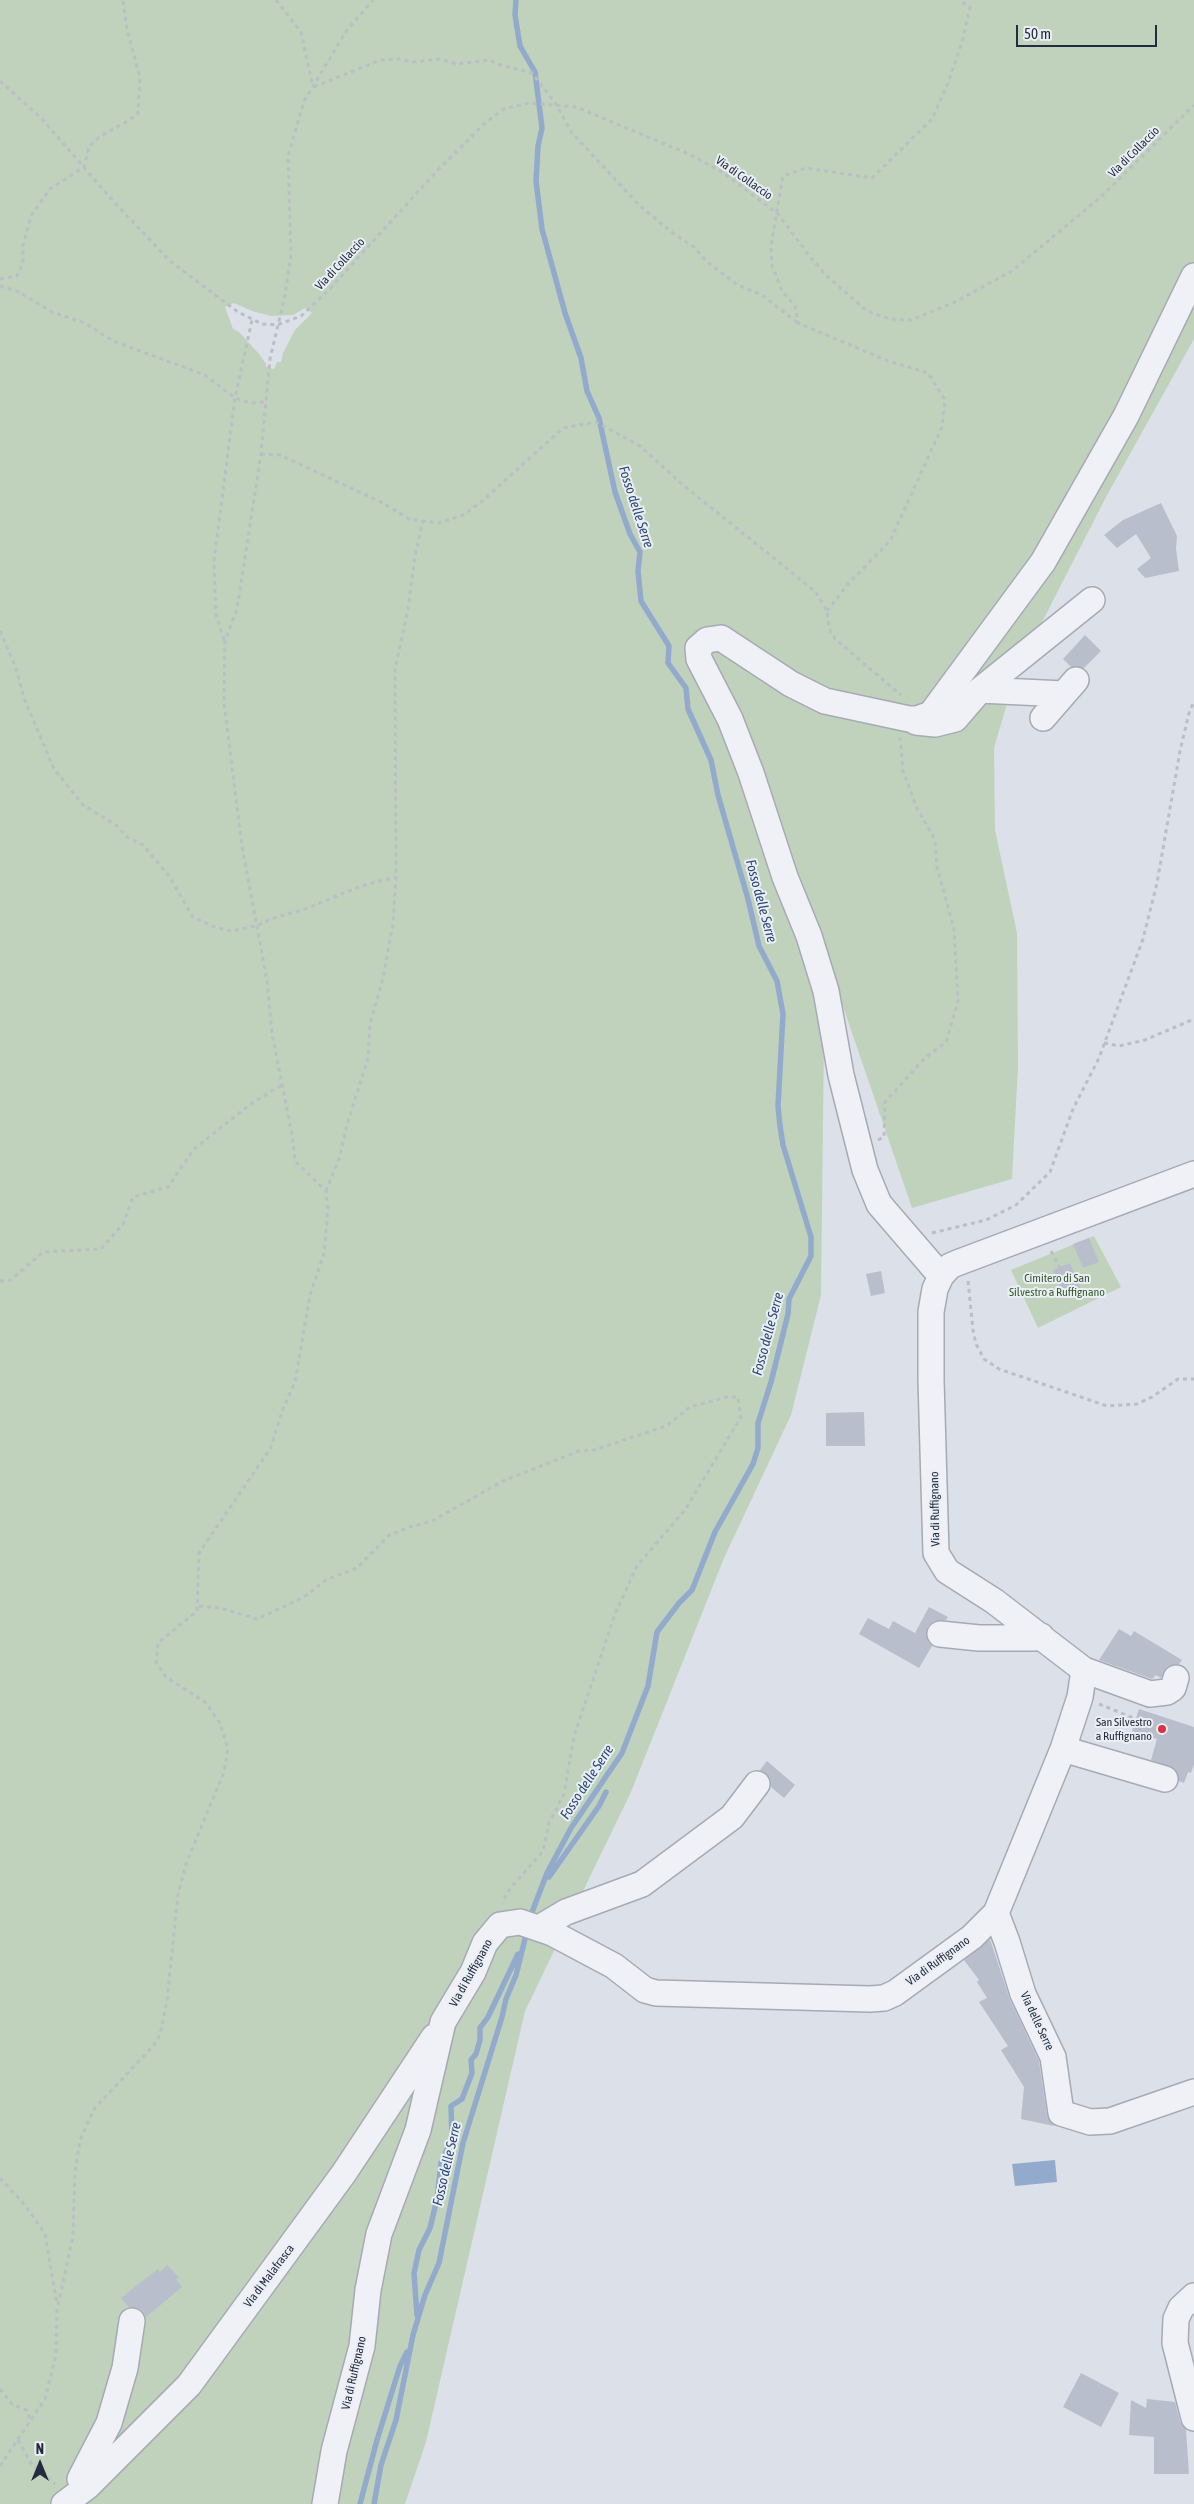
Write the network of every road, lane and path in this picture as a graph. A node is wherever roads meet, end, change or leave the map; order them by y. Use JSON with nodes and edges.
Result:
{"nodes":[{"id":1,"x":123,"y":0,"type":"edge"},
{"id":2,"x":276,"y":0,"type":"edge"},
{"id":3,"x":373,"y":0,"type":"edge"},
{"id":4,"x":959,"y":0,"type":"edge"},
{"id":5,"x":0,"y":82,"type":"edge"},
{"id":6,"x":313,"y":87,"type":"junction"},
{"id":7,"x":556,"y":104,"type":"junction"},
{"id":8,"x":1194,"y":105,"type":"edge"},
{"id":9,"x":84,"y":167,"type":"junction"},
{"id":10,"x":778,"y":214,"type":"junction"},
{"id":11,"x":1194,"y":276,"type":"edge"},
{"id":12,"x":0,"y":279,"type":"edge"},
{"id":13,"x":0,"y":286,"type":"edge"},
{"id":14,"x":252,"y":320,"type":"junction"},
{"id":15,"x":798,"y":322,"type":"junction"},
{"id":16,"x":277,"y":325,"type":"junction"},
{"id":17,"x":235,"y":398,"type":"junction"},
{"id":18,"x":265,"y":402,"type":"junction"},
{"id":19,"x":261,"y":454,"type":"junction"},
{"id":20,"x":422,"y":521,"type":"junction"},
{"id":21,"x":1092,"y":600,"type":"dead end"},
{"id":22,"x":827,"y":611,"type":"junction"},
{"id":23,"x":0,"y":631,"type":"edge"},
{"id":24,"x":225,"y":641,"type":"junction"},
{"id":25,"x":980,"y":690,"type":"junction"},
{"id":26,"x":1194,"y":701,"type":"edge"},
{"id":27,"x":904,"y":711,"type":"junction"},
{"id":28,"x":1043,"y":718,"type":"dead end"},
{"id":29,"x":396,"y":877,"type":"junction"},
{"id":30,"x":256,"y":926,"type":"junction"},
{"id":31,"x":1194,"y":1019,"type":"edge"},
{"id":32,"x":1104,"y":1043,"type":"junction"},
{"id":33,"x":282,"y":1085,"type":"junction"},
{"id":34,"x":860,"y":1151,"type":"junction"},
{"id":35,"x":1194,"y":1174,"type":"edge"},
{"id":36,"x":326,"y":1191,"type":"junction"},
{"id":37,"x":908,"y":1240,"type":"junction"},
{"id":38,"x":946,"y":1270,"type":"junction"},
{"id":39,"x":0,"y":1281,"type":"edge"},
{"id":40,"x":1194,"y":1379,"type":"edge"},
{"id":41,"x":199,"y":1606,"type":"junction"},
{"id":42,"x":940,"y":1634,"type":"dead end"},
{"id":43,"x":1041,"y":1636,"type":"junction"},
{"id":44,"x":1084,"y":1670,"type":"junction"},
{"id":45,"x":1176,"y":1678,"type":"dead end"},
{"id":46,"x":1080,"y":1697,"type":"junction"},
{"id":47,"x":1136,"y":1719,"type":"dead end"},
{"id":48,"x":1063,"y":1749,"type":"junction"},
{"id":49,"x":1165,"y":1779,"type":"dead end"},
{"id":50,"x":756,"y":1784,"type":"dead end"},
{"id":51,"x":996,"y":1913,"type":"junction"},
{"id":52,"x":520,"y":1925,"type":"junction"},
{"id":53,"x":443,"y":2022,"type":"junction"},
{"id":54,"x":1194,"y":2092,"type":"edge"},
{"id":55,"x":0,"y":2178,"type":"edge"},
{"id":56,"x":1194,"y":2296,"type":"edge"},
{"id":57,"x":57,"y":2310,"type":"junction"},
{"id":58,"x":132,"y":2321,"type":"dead end"},
{"id":59,"x":0,"y":2389,"type":"edge"},
{"id":60,"x":1194,"y":2418,"type":"edge"},
{"id":61,"x":30,"y":2422,"type":"junction"},
{"id":62,"x":18,"y":2440,"type":"junction"},
{"id":63,"x":0,"y":2466,"type":"edge"},
{"id":64,"x":75,"y":2496,"type":"edge"},
{"id":65,"x":325,"y":2504,"type":"edge"}],
"edges":[{"from":1,"to":9,"type":"path"},
{"from":2,"to":6,"type":"path"},
{"from":3,"to":6,"type":"path"},
{"from":4,"to":10,"type":"path"},
{"from":5,"to":9,"type":"path"},
{"from":6,"to":7,"type":"path"},
{"from":6,"to":16,"type":"path"},
{"from":7,"to":10,"type":"path","name":"Via di Collaccio"},
{"from":7,"to":15,"type":"path"},
{"from":7,"to":16,"type":"path","name":"Via di Collaccio"},
{"from":8,"to":10,"type":"path","name":"Via di Collaccio"},
{"from":9,"to":12,"type":"path"},
{"from":9,"to":14,"type":"path"},
{"from":10,"to":15,"type":"path"},
{"from":11,"to":27,"type":"street"},
{"from":13,"to":17,"type":"path"},
{"from":14,"to":16,"type":"path","name":"Via di Collaccio"},
{"from":14,"to":17,"type":"path"},
{"from":15,"to":22,"type":"path"},
{"from":16,"to":18,"type":"path"},
{"from":17,"to":18,"type":"path"},
{"from":17,"to":24,"type":"path"},
{"from":18,"to":19,"type":"path"},
{"from":19,"to":20,"type":"path"},
{"from":19,"to":24,"type":"path"},
{"from":20,"to":22,"type":"path"},
{"from":20,"to":29,"type":"path"},
{"from":21,"to":25,"type":"street"},
{"from":22,"to":27,"type":"path"},
{"from":23,"to":30,"type":"path"},
{"from":24,"to":30,"type":"path"},
{"from":25,"to":27,"type":"street"},
{"from":25,"to":28,"type":"street"},
{"from":26,"to":32,"type":"path"},
{"from":27,"to":34,"type":"path"},
{"from":27,"to":34,"type":"street"},
{"from":29,"to":30,"type":"path"},
{"from":29,"to":36,"type":"path"},
{"from":30,"to":33,"type":"path"},
{"from":31,"to":32,"type":"path"},
{"from":32,"to":37,"type":"path"},
{"from":33,"to":36,"type":"path"},
{"from":33,"to":39,"type":"path"},
{"from":34,"to":37,"type":"street"},
{"from":35,"to":38,"type":"street"},
{"from":36,"to":41,"type":"path"},
{"from":37,"to":38,"type":"street"},
{"from":38,"to":40,"type":"path"},
{"from":38,"to":43,"type":"street","name":"Via di Ruffignano"},
{"from":41,"to":52,"type":"path"},
{"from":41,"to":57,"type":"path"},
{"from":42,"to":43,"type":"street"},
{"from":43,"to":44,"type":"street","name":"Via di Ruffignano"},
{"from":44,"to":45,"type":"street"},
{"from":44,"to":46,"type":"street","name":"Via di Ruffignano"},
{"from":46,"to":47,"type":"path"},
{"from":46,"to":48,"type":"street","name":"Via di Ruffignano"},
{"from":48,"to":49,"type":"street"},
{"from":48,"to":51,"type":"street","name":"Via di Ruffignano"},
{"from":50,"to":52,"type":"street"},
{"from":51,"to":52,"type":"street","name":"Via di Ruffignano"},
{"from":51,"to":54,"type":"street","name":"Via delle Serre"},
{"from":52,"to":53,"type":"street","name":"Via di Ruffignano"},
{"from":53,"to":64,"type":"street","name":"Via di Malafrasca"},
{"from":53,"to":65,"type":"street","name":"Via di Ruffignano"},
{"from":55,"to":57,"type":"path"},
{"from":56,"to":60,"type":"street"},
{"from":57,"to":61,"type":"path"},
{"from":58,"to":64,"type":"street"},
{"from":59,"to":61,"type":"path"},
{"from":61,"to":62,"type":"path"},
{"from":62,"to":63,"type":"path"},
{"from":62,"to":64,"type":"path"}]}
